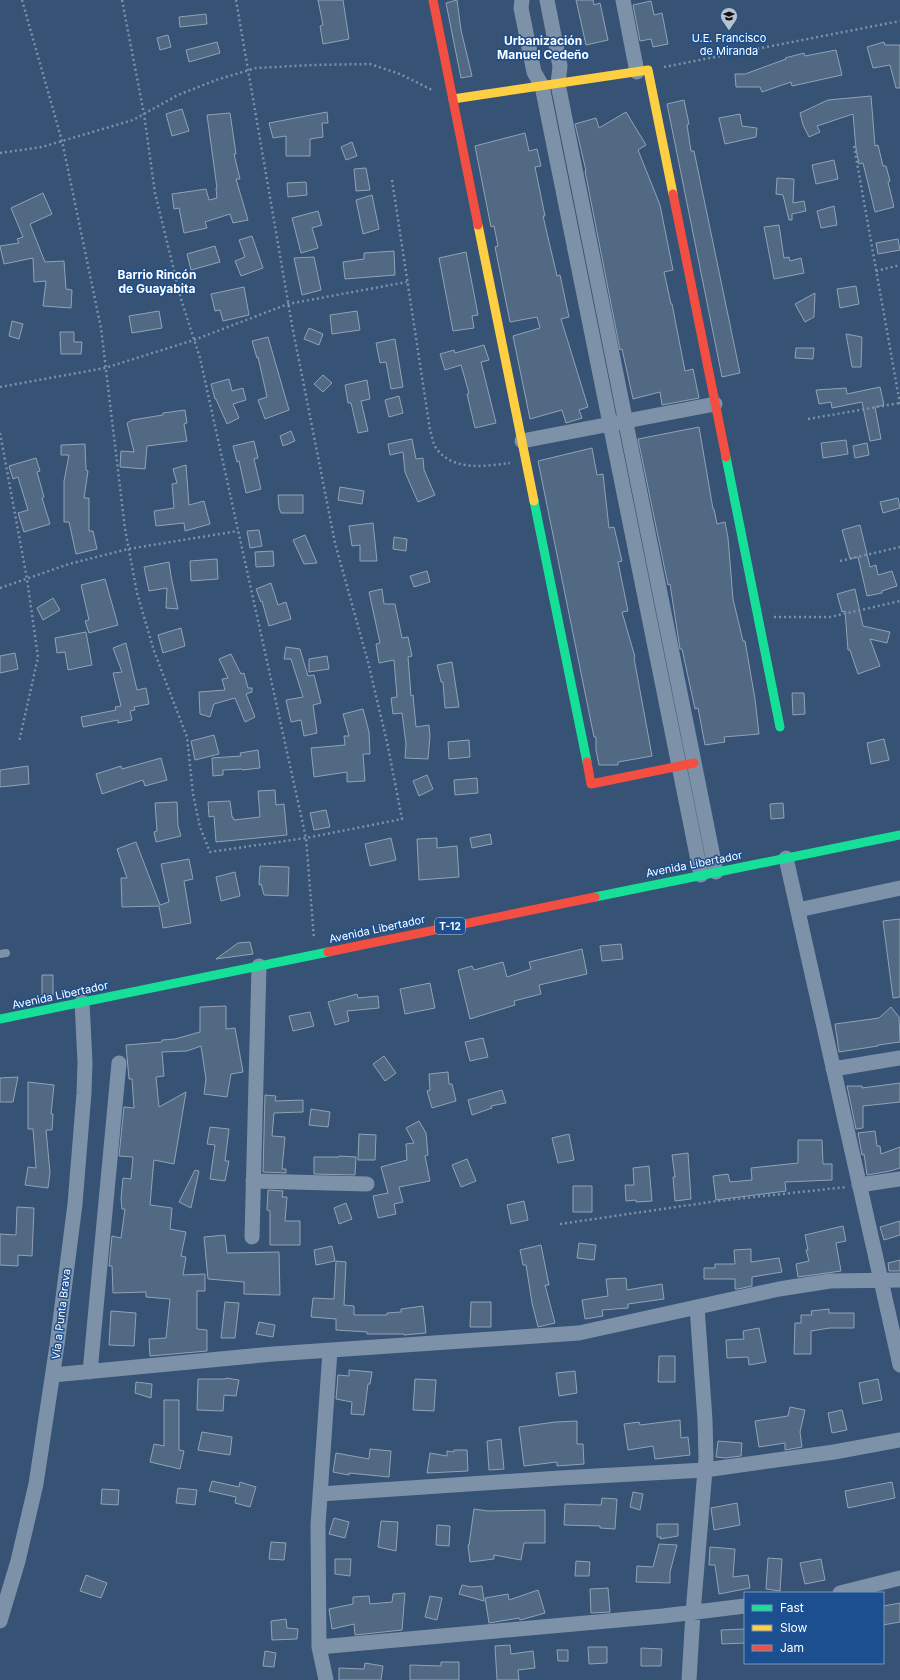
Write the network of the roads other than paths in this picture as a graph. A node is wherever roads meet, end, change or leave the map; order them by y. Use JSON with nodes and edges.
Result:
{"nodes":[{"id":1,"x":433,"y":0,"type":"edge"},
{"id":2,"x":522,"y":0,"type":"edge"},
{"id":3,"x":547,"y":0,"type":"edge"},
{"id":4,"x":623,"y":0,"type":"edge"},
{"id":5,"x":643,"y":71,"type":"junction"},
{"id":6,"x":558,"y":84,"type":"junction"},
{"id":7,"x":542,"y":86,"type":"junction"},
{"id":8,"x":453,"y":100,"type":"junction"},
{"id":9,"x":715,"y":404,"type":"junction"},
{"id":10,"x":626,"y":421,"type":"junction"},
{"id":11,"x":610,"y":424,"type":"junction"},
{"id":12,"x":522,"y":441,"type":"junction"},
{"id":13,"x":780,"y":726,"type":"dead end"},
{"id":14,"x":694,"y":763,"type":"junction"},
{"id":15,"x":679,"y":766,"type":"junction"},
{"id":16,"x":900,"y":835,"type":"edge"},
{"id":17,"x":786,"y":858,"type":"junction"},
{"id":18,"x":716,"y":872,"type":"junction"},
{"id":19,"x":701,"y":875,"type":"junction"},
{"id":20,"x":900,"y":888,"type":"edge"},
{"id":21,"x":798,"y":910,"type":"junction"},
{"id":22,"x":259,"y":966,"type":"junction"},
{"id":23,"x":82,"y":1002,"type":"junction"},
{"id":24,"x":0,"y":1019,"type":"edge"},
{"id":25,"x":900,"y":1058,"type":"edge"},
{"id":26,"x":119,"y":1062,"type":"dead end"},
{"id":27,"x":833,"y":1069,"type":"junction"},
{"id":28,"x":900,"y":1179,"type":"edge"},
{"id":29,"x":253,"y":1181,"type":"junction"},
{"id":30,"x":366,"y":1184,"type":"dead end"},
{"id":31,"x":860,"y":1185,"type":"junction"},
{"id":32,"x":252,"y":1236,"type":"dead end"},
{"id":33,"x":881,"y":1280,"type":"junction"},
{"id":34,"x":900,"y":1280,"type":"edge"},
{"id":35,"x":697,"y":1307,"type":"junction"},
{"id":36,"x":330,"y":1351,"type":"junction"},
{"id":37,"x":900,"y":1364,"type":"edge"},
{"id":38,"x":90,"y":1372,"type":"junction"},
{"id":39,"x":53,"y":1375,"type":"junction"},
{"id":40,"x":900,"y":1440,"type":"edge"},
{"id":41,"x":705,"y":1470,"type":"junction"},
{"id":42,"x":320,"y":1494,"type":"junction"},
{"id":43,"x":900,"y":1578,"type":"edge"},
{"id":44,"x":844,"y":1592,"type":"edge"},
{"id":45,"x":744,"y":1606,"type":"edge"},
{"id":46,"x":693,"y":1613,"type":"junction"},
{"id":47,"x":0,"y":1621,"type":"edge"},
{"id":48,"x":320,"y":1647,"type":"junction"},
{"id":49,"x":326,"y":1680,"type":"edge"},
{"id":50,"x":689,"y":1680,"type":"edge"}],
"edges":[{"from":1,"to":8,"type":"main road"},
{"from":2,"to":7,"type":"street"},
{"from":3,"to":6,"type":"street"},
{"from":4,"to":5,"type":"street"},
{"from":5,"to":6,"type":"main road"},
{"from":5,"to":9,"type":"main road"},
{"from":6,"to":7,"type":"main road"},
{"from":6,"to":10,"type":"street"},
{"from":7,"to":8,"type":"main road"},
{"from":7,"to":11,"type":"street"},
{"from":8,"to":12,"type":"main road"},
{"from":9,"to":10,"type":"street"},
{"from":9,"to":13,"type":"main road"},
{"from":10,"to":11,"type":"street"},
{"from":10,"to":14,"type":"street"},
{"from":11,"to":12,"type":"street"},
{"from":11,"to":15,"type":"street"},
{"from":12,"to":15,"type":"main road"},
{"from":14,"to":15,"type":"main road"},
{"from":14,"to":18,"type":"street"},
{"from":15,"to":19,"type":"street"},
{"from":16,"to":17,"type":"main road","name":"Avenida Libertador","number":"T-12"},
{"from":17,"to":18,"type":"main road","name":"Avenida Libertador","number":"T-12"},
{"from":17,"to":21,"type":"street"},
{"from":18,"to":19,"type":"main road","name":"Avenida Libertador","number":"T-12"},
{"from":19,"to":22,"type":"main road","name":"Avenida Libertador","number":"T-12"},
{"from":20,"to":21,"type":"street"},
{"from":21,"to":27,"type":"street"},
{"from":22,"to":23,"type":"main road","name":"Avenida Libertador","number":"T-12"},
{"from":22,"to":29,"type":"street"},
{"from":23,"to":24,"type":"main road","name":"Avenida Libertador","number":"T-12"},
{"from":23,"to":39,"type":"street","name":"Vía a Punta Brava"},
{"from":25,"to":27,"type":"street"},
{"from":26,"to":38,"type":"street"},
{"from":27,"to":31,"type":"street"},
{"from":28,"to":31,"type":"street"},
{"from":29,"to":30,"type":"street"},
{"from":29,"to":32,"type":"street"},
{"from":31,"to":33,"type":"street"},
{"from":33,"to":34,"type":"street"},
{"from":33,"to":35,"type":"street"},
{"from":33,"to":37,"type":"street"},
{"from":35,"to":36,"type":"street"},
{"from":35,"to":41,"type":"street"},
{"from":36,"to":38,"type":"street"},
{"from":36,"to":42,"type":"street"},
{"from":38,"to":39,"type":"street"},
{"from":39,"to":47,"type":"street","name":"Vía a Punta Brava"},
{"from":40,"to":41,"type":"street"},
{"from":41,"to":42,"type":"street"},
{"from":41,"to":46,"type":"street"},
{"from":42,"to":48,"type":"street"},
{"from":43,"to":44,"type":"street"},
{"from":45,"to":46,"type":"street"},
{"from":46,"to":48,"type":"street"},
{"from":46,"to":50,"type":"street"},
{"from":48,"to":49,"type":"street"}]}
